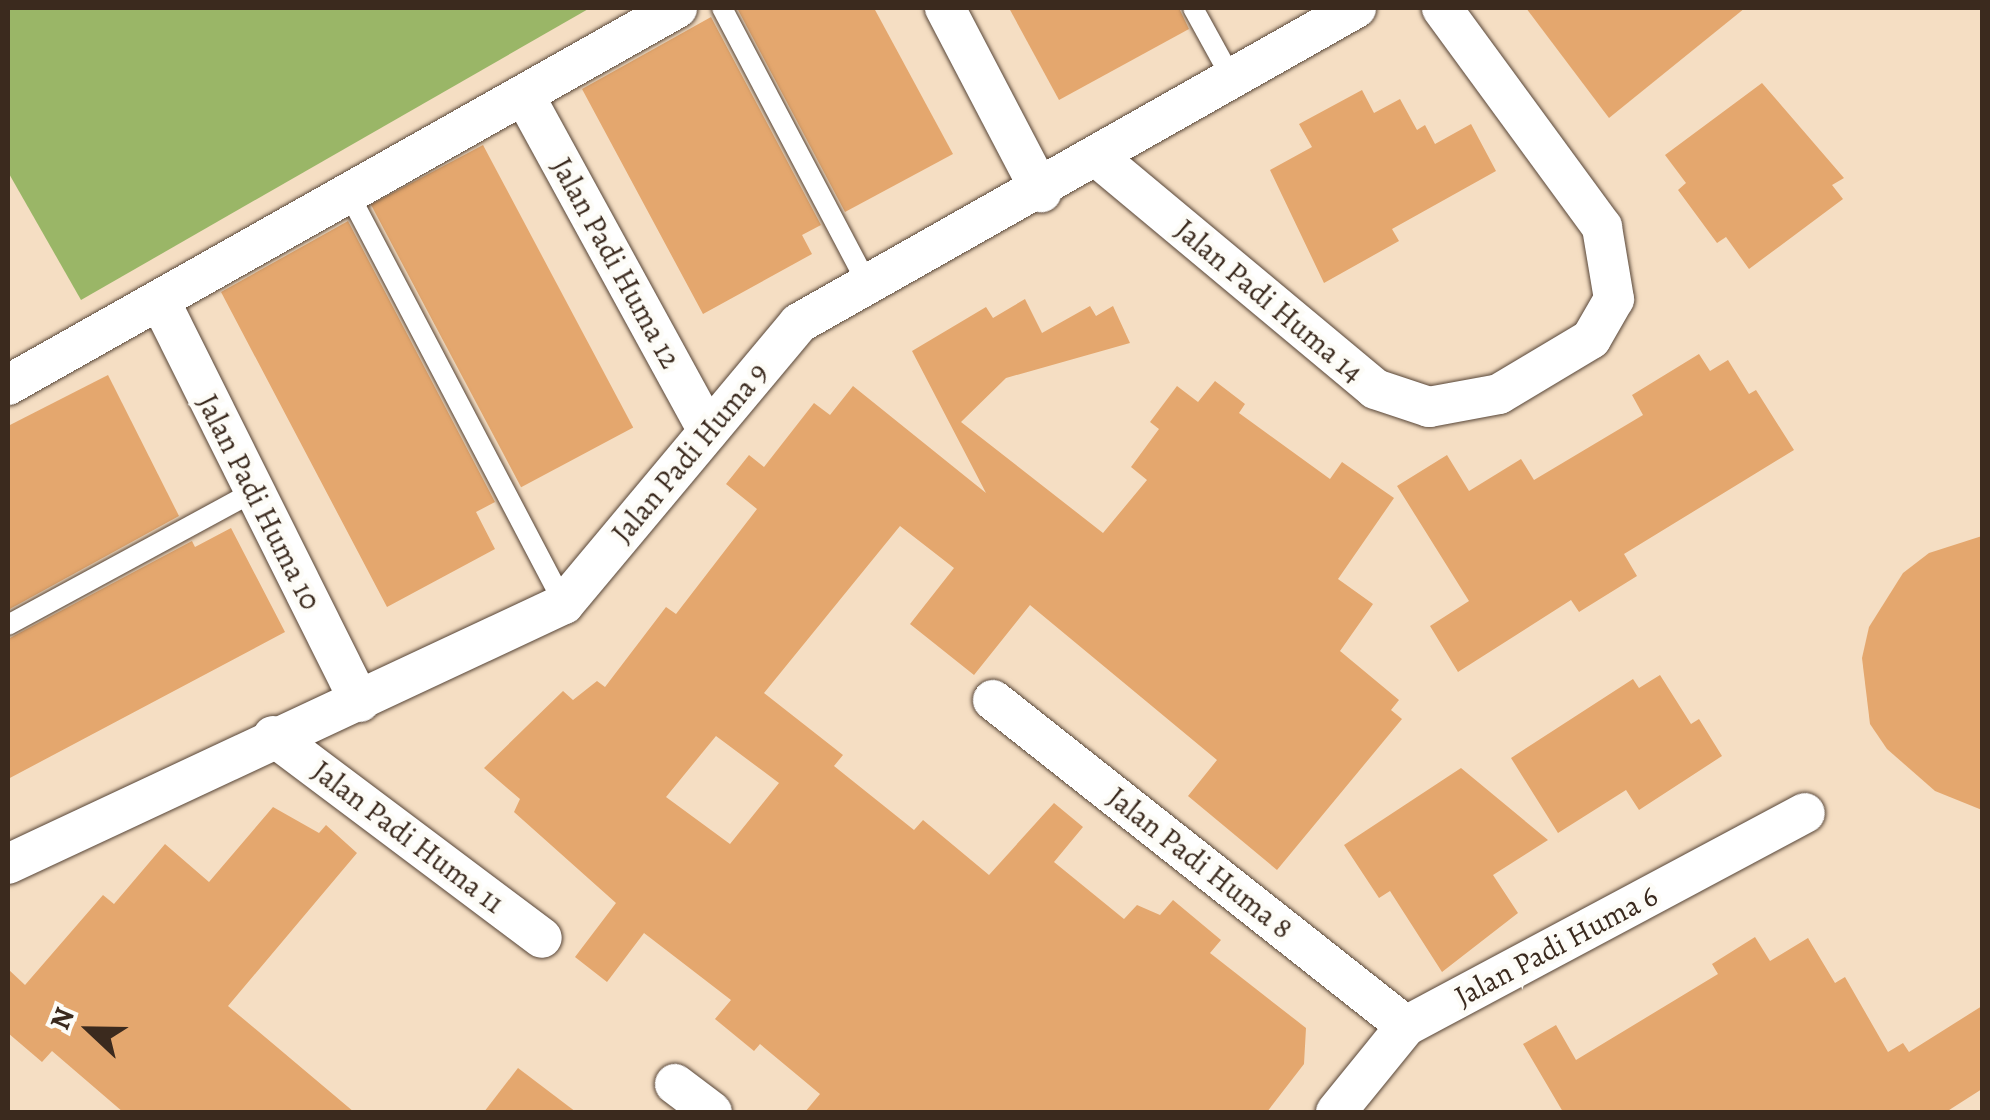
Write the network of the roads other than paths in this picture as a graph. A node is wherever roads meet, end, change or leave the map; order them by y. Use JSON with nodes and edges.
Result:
{"nodes":[{"id":1,"x":677,"y":8,"type":"edge"},
{"id":2,"x":722,"y":8,"type":"edge"},
{"id":3,"x":945,"y":8,"type":"edge"},
{"id":4,"x":1193,"y":8,"type":"edge"},
{"id":5,"x":1356,"y":8,"type":"edge"},
{"id":6,"x":1442,"y":8,"type":"edge"},
{"id":7,"x":1230,"y":77,"type":"junction"},
{"id":8,"x":524,"y":95,"type":"junction"},
{"id":9,"x":1098,"y":157,"type":"junction"},
{"id":10,"x":1040,"y":192,"type":"junction"},
{"id":11,"x":350,"y":196,"type":"junction"},
{"id":12,"x":868,"y":285,"type":"junction"},
{"id":13,"x":160,"y":301,"type":"junction"},
{"id":14,"x":8,"y":385,"type":"edge"},
{"id":15,"x":708,"y":430,"type":"junction"},
{"id":16,"x":253,"y":492,"type":"junction"},
{"id":17,"x":564,"y":604,"type":"junction"},
{"id":18,"x":8,"y":625,"type":"edge"},
{"id":19,"x":993,"y":700,"type":"dead end"},
{"id":20,"x":360,"y":702,"type":"junction"},
{"id":21,"x":273,"y":736,"type":"junction"},
{"id":22,"x":1804,"y":813,"type":"dead end"},
{"id":23,"x":8,"y":864,"type":"edge"},
{"id":24,"x":542,"y":938,"type":"dead end"},
{"id":25,"x":1406,"y":1026,"type":"junction"},
{"id":26,"x":675,"y":1084,"type":"dead end"},
{"id":27,"x":712,"y":1112,"type":"edge"},
{"id":28,"x":1336,"y":1112,"type":"edge"}],
"edges":[{"from":1,"to":8,"type":"street"},
{"from":2,"to":12,"type":"lane"},
{"from":3,"to":10,"type":"street"},
{"from":4,"to":7,"type":"lane"},
{"from":5,"to":7,"type":"street","name":"Jalan Padi Huma 9"},
{"from":6,"to":9,"type":"street","name":"Jalan Padi Huma 14"},
{"from":7,"to":9,"type":"street","name":"Jalan Padi Huma 9"},
{"from":8,"to":11,"type":"street"},
{"from":8,"to":15,"type":"street","name":"Jalan Padi Huma 12"},
{"from":9,"to":10,"type":"street","name":"Jalan Padi Huma 9"},
{"from":10,"to":12,"type":"street","name":"Jalan Padi Huma 9"},
{"from":11,"to":13,"type":"street"},
{"from":11,"to":17,"type":"lane"},
{"from":12,"to":15,"type":"street","name":"Jalan Padi Huma 9"},
{"from":13,"to":14,"type":"street"},
{"from":13,"to":16,"type":"street","name":"Jalan Padi Huma 10"},
{"from":15,"to":17,"type":"street","name":"Jalan Padi Huma 9"},
{"from":16,"to":18,"type":"lane"},
{"from":16,"to":20,"type":"street","name":"Jalan Padi Huma 10"},
{"from":17,"to":20,"type":"street","name":"Jalan Padi Huma 9"},
{"from":19,"to":25,"type":"street","name":"Jalan Padi Huma 8"},
{"from":20,"to":21,"type":"street","name":"Jalan Padi Huma 9"},
{"from":21,"to":23,"type":"street","name":"Jalan Padi Huma 9"},
{"from":21,"to":24,"type":"street","name":"Jalan Padi Huma 11"},
{"from":22,"to":25,"type":"street","name":"Jalan Padi Huma 6"},
{"from":25,"to":28,"type":"street","name":"Jalan Padi Huma 6"},
{"from":26,"to":27,"type":"street"}]}
